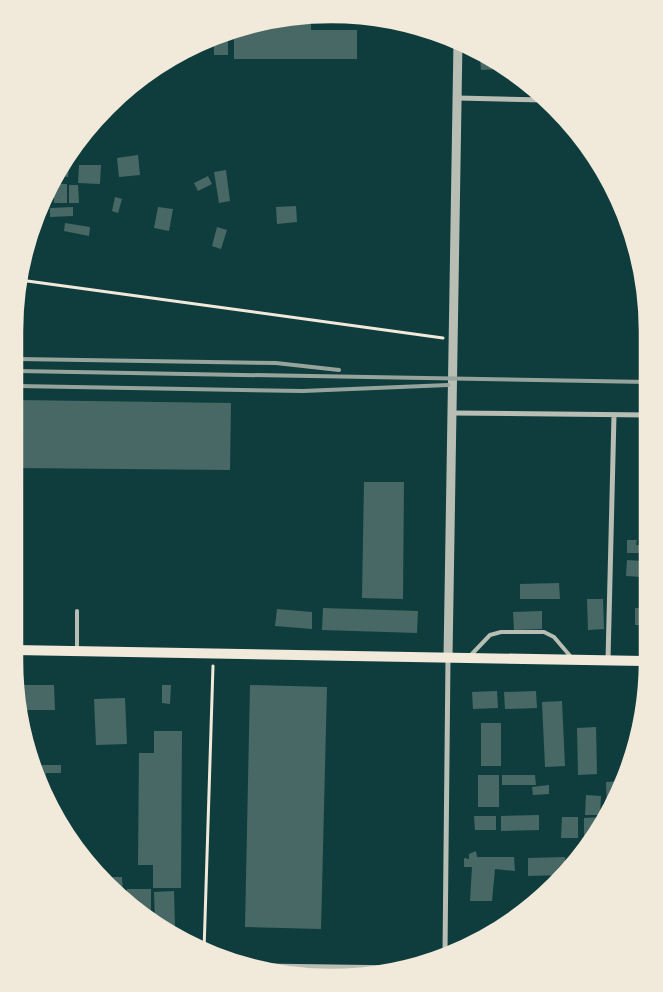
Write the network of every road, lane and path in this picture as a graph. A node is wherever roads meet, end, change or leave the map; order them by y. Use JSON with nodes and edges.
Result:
{"nodes":[{"id":1,"x":458,"y":50,"type":"edge"},
{"id":2,"x":458,"y":98,"type":"junction"},
{"id":3,"x":536,"y":100,"type":"edge"},
{"id":4,"x":27,"y":281,"type":"edge"},
{"id":5,"x":454,"y":339,"type":"junction"},
{"id":6,"x":452,"y":413,"type":"junction"},
{"id":7,"x":614,"y":415,"type":"junction"},
{"id":8,"x":640,"y":415,"type":"edge"},
{"id":9,"x":77,"y":611,"type":"dead end"},
{"id":10,"x":22,"y":650,"type":"edge"},
{"id":11,"x":77,"y":651,"type":"junction"},
{"id":12,"x":214,"y":653,"type":"junction"},
{"id":13,"x":448,"y":658,"type":"junction"},
{"id":14,"x":469,"y":658,"type":"junction"},
{"id":15,"x":573,"y":659,"type":"junction"},
{"id":16,"x":608,"y":660,"type":"junction"},
{"id":17,"x":640,"y":661,"type":"edge"},
{"id":18,"x":204,"y":942,"type":"edge"},
{"id":19,"x":445,"y":948,"type":"edge"},
{"id":20,"x":287,"y":966,"type":"edge"},
{"id":21,"x":367,"y":967,"type":"edge"}],
"edges":[{"from":1,"to":2,"type":"street"},
{"from":2,"to":3,"type":"street"},
{"from":2,"to":5,"type":"street"},
{"from":4,"to":5,"type":"path"},
{"from":5,"to":6,"type":"street"},
{"from":6,"to":7,"type":"street"},
{"from":6,"to":13,"type":"street"},
{"from":7,"to":8,"type":"street"},
{"from":7,"to":16,"type":"street"},
{"from":9,"to":11,"type":"lane"},
{"from":10,"to":11,"type":"main road"},
{"from":11,"to":12,"type":"main road"},
{"from":12,"to":13,"type":"main road"},
{"from":12,"to":18,"type":"path"},
{"from":13,"to":14,"type":"main road"},
{"from":13,"to":19,"type":"street"},
{"from":14,"to":15,"type":"main road"},
{"from":14,"to":15,"type":"lane"},
{"from":15,"to":16,"type":"main road"},
{"from":16,"to":17,"type":"main road"},
{"from":20,"to":21,"type":"street"}]}
